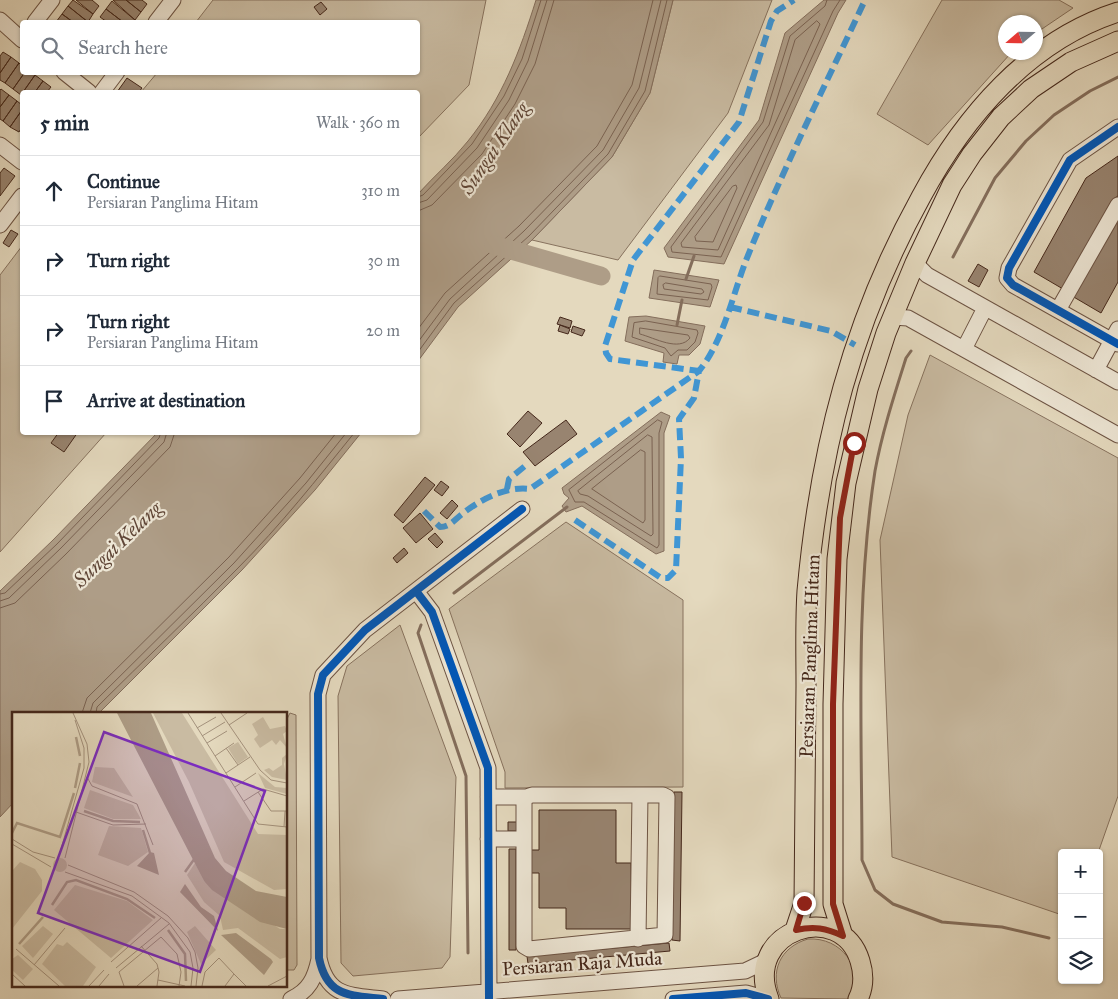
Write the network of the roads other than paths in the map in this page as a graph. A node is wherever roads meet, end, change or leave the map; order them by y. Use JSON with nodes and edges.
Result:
{"nodes":[{"id":1,"x":52,"y":0,"type":"edge"},
{"id":2,"x":173,"y":0,"type":"edge"},
{"id":3,"x":1118,"y":12,"type":"edge"},
{"id":4,"x":0,"y":20,"type":"edge"},
{"id":5,"x":37,"y":20,"type":"edge"},
{"id":6,"x":158,"y":20,"type":"edge"},
{"id":7,"x":20,"y":37,"type":"edge"},
{"id":8,"x":1118,"y":41,"type":"edge"},
{"id":9,"x":68,"y":75,"type":"edge"},
{"id":10,"x":115,"y":75,"type":"edge"},
{"id":11,"x":86,"y":90,"type":"edge"},
{"id":12,"x":104,"y":90,"type":"edge"},
{"id":13,"x":1116,"y":132,"type":"edge"},
{"id":14,"x":0,"y":145,"type":"edge"},
{"id":15,"x":20,"y":160,"type":"edge"},
{"id":16,"x":20,"y":199,"type":"edge"},
{"id":17,"x":1118,"y":205,"type":"edge"},
{"id":18,"x":0,"y":225,"type":"edge"},
{"id":19,"x":914,"y":263,"type":"junction"},
{"id":20,"x":985,"y":308,"type":"junction"},
{"id":21,"x":1058,"y":310,"type":"junction"},
{"id":22,"x":893,"y":317,"type":"junction"},
{"id":23,"x":1116,"y":338,"type":"edge"},
{"id":24,"x":964,"y":349,"type":"junction"},
{"id":25,"x":1096,"y":370,"type":"junction"},
{"id":26,"x":1118,"y":382,"type":"edge"},
{"id":27,"x":1118,"y":435,"type":"edge"},
{"id":28,"x":522,"y":509,"type":"dead end"},
{"id":29,"x":416,"y":591,"type":"junction"},
{"id":30,"x":640,"y":795,"type":"junction"},
{"id":31,"x":526,"y":797,"type":"junction"},
{"id":32,"x":488,"y":798,"type":"junction"},
{"id":33,"x":524,"y":838,"type":"junction"},
{"id":34,"x":488,"y":839,"type":"junction"},
{"id":35,"x":796,"y":930,"type":"junction"},
{"id":36,"x":843,"y":936,"type":"junction"},
{"id":37,"x":638,"y":939,"type":"junction"},
{"id":38,"x":319,"y":958,"type":"junction"},
{"id":39,"x":766,"y":960,"type":"junction"},
{"id":40,"x":489,"y":995,"type":"edge"},
{"id":41,"x":291,"y":999,"type":"edge"},
{"id":42,"x":383,"y":999,"type":"edge"},
{"id":43,"x":398,"y":999,"type":"edge"},
{"id":44,"x":673,"y":999,"type":"edge"},
{"id":45,"x":768,"y":999,"type":"edge"},
{"id":46,"x":858,"y":999,"type":"edge"}],
"edges":[{"from":1,"to":5,"type":"street"},
{"from":2,"to":6,"type":"street"},
{"from":3,"to":35,"type":"main road","name":"Persiaran Panglima Hitam"},
{"from":4,"to":7,"type":"street"},
{"from":8,"to":19,"type":"main road","name":"Persiaran Panglima Hitam"},
{"from":9,"to":11,"type":"street"},
{"from":10,"to":12,"type":"street"},
{"from":13,"to":21,"type":"street"},
{"from":14,"to":15,"type":"street"},
{"from":16,"to":18,"type":"street"},
{"from":17,"to":21,"type":"street"},
{"from":19,"to":20,"type":"street"},
{"from":19,"to":22,"type":"main road","name":"Persiaran Panglima Hitam"},
{"from":20,"to":24,"type":"street"},
{"from":20,"to":25,"type":"street"},
{"from":21,"to":23,"type":"street"},
{"from":22,"to":24,"type":"street"},
{"from":22,"to":36,"type":"main road","name":"Persiaran Panglima Hitam"},
{"from":23,"to":25,"type":"street"},
{"from":24,"to":27,"type":"street"},
{"from":25,"to":26,"type":"street"},
{"from":28,"to":29,"type":"street"},
{"from":29,"to":32,"type":"street"},
{"from":29,"to":38,"type":"street"},
{"from":30,"to":31,"type":"street"},
{"from":30,"to":37,"type":"street"},
{"from":30,"to":37,"type":"street"},
{"from":31,"to":32,"type":"street"},
{"from":31,"to":33,"type":"street"},
{"from":32,"to":34,"type":"street"},
{"from":33,"to":34,"type":"street"},
{"from":33,"to":37,"type":"street"},
{"from":34,"to":40,"type":"street"},
{"from":35,"to":36,"type":"main road"},
{"from":35,"to":39,"type":"main road"},
{"from":36,"to":46,"type":"main road","name":"Persiaran Panglima Hitam"},
{"from":38,"to":41,"type":"street"},
{"from":38,"to":42,"type":"street"},
{"from":39,"to":40,"type":"street","name":"Persiaran Raja Muda"},
{"from":39,"to":45,"type":"main road"},
{"from":40,"to":43,"type":"street","name":"Persiaran Raja Muda"},
{"from":44,"to":45,"type":"street"}]}
